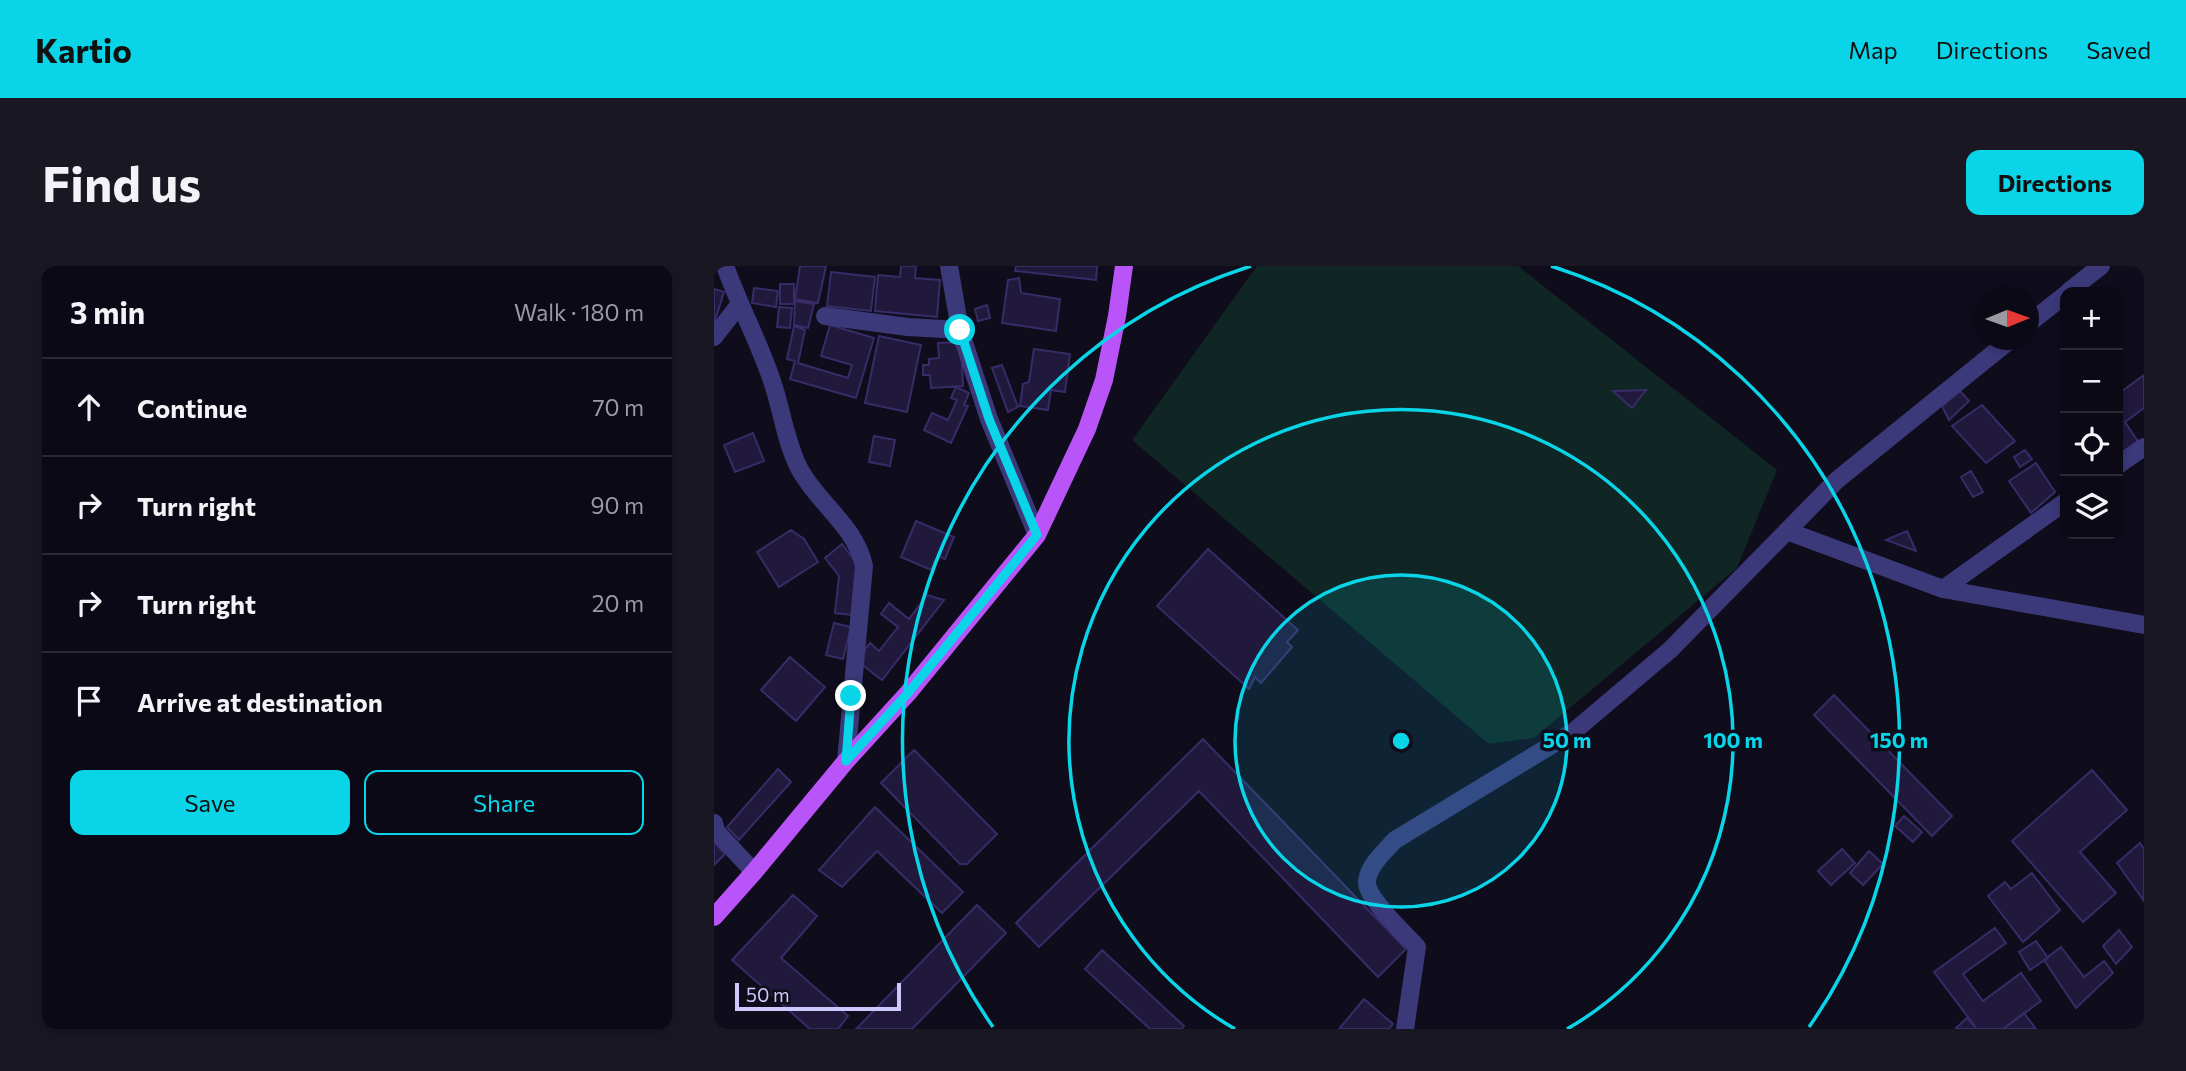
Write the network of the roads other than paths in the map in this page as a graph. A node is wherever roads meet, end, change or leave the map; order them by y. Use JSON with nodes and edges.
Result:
{"nodes":[{"id":1,"x":725,"y":266,"type":"edge"},
{"id":2,"x":949,"y":266,"type":"edge"},
{"id":3,"x":1124,"y":266,"type":"edge"},
{"id":4,"x":2101,"y":266,"type":"edge"},
{"id":5,"x":2075,"y":287,"type":"edge"},
{"id":6,"x":2060,"y":299,"type":"edge"},
{"id":7,"x":739,"y":304,"type":"junction"},
{"id":8,"x":2039,"y":315,"type":"edge"},
{"id":9,"x":825,"y":316,"type":"dead end"},
{"id":10,"x":960,"y":330,"type":"junction"},
{"id":11,"x":714,"y":337,"type":"edge"},
{"id":12,"x":1998,"y":350,"type":"edge"},
{"id":13,"x":2144,"y":447,"type":"edge"},
{"id":14,"x":2123,"y":462,"type":"edge"},
{"id":15,"x":2060,"y":506,"type":"edge"},
{"id":16,"x":1787,"y":531,"type":"junction"},
{"id":17,"x":1037,"y":535,"type":"junction"},
{"id":18,"x":1943,"y":589,"type":"junction"},
{"id":19,"x":2142,"y":622,"type":"edge"},
{"id":20,"x":846,"y":761,"type":"junction"},
{"id":21,"x":714,"y":822,"type":"edge"},
{"id":22,"x":754,"y":872,"type":"junction"},
{"id":23,"x":714,"y":917,"type":"edge"},
{"id":24,"x":1405,"y":1029,"type":"edge"}],
"edges":[{"from":1,"to":7,"type":"street"},
{"from":2,"to":10,"type":"street"},
{"from":3,"to":17,"type":"main road"},
{"from":4,"to":5,"type":"street"},
{"from":6,"to":8,"type":"street"},
{"from":7,"to":11,"type":"street"},
{"from":7,"to":20,"type":"street"},
{"from":9,"to":10,"type":"street"},
{"from":10,"to":17,"type":"street"},
{"from":12,"to":16,"type":"street"},
{"from":13,"to":14,"type":"street"},
{"from":15,"to":18,"type":"street"},
{"from":16,"to":18,"type":"street"},
{"from":16,"to":24,"type":"street"},
{"from":17,"to":20,"type":"main road"},
{"from":18,"to":19,"type":"street"},
{"from":20,"to":22,"type":"main road"},
{"from":21,"to":22,"type":"street"},
{"from":22,"to":23,"type":"main road"}]}
